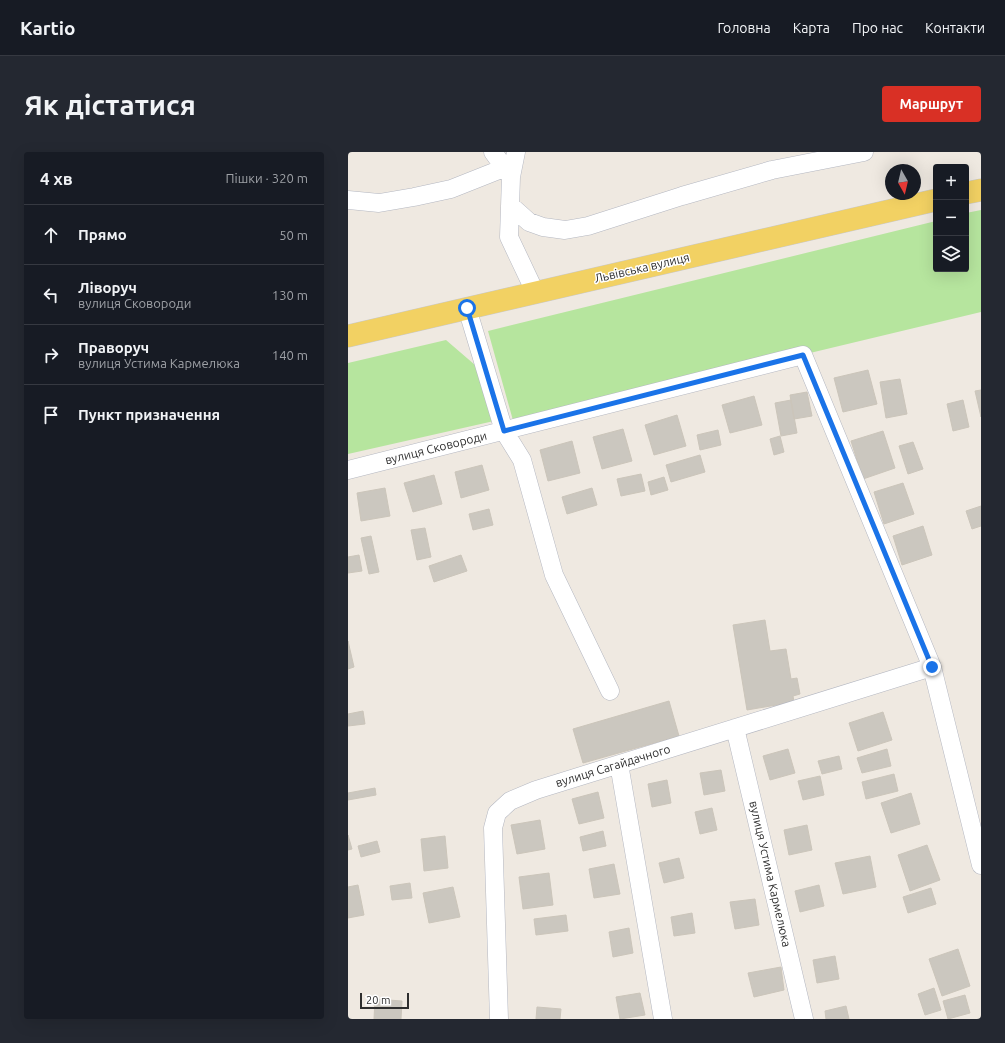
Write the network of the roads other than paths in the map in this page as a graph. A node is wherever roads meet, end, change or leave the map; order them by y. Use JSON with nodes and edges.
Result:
{"nodes":[{"id":1,"x":493,"y":152,"type":"edge"},
{"id":2,"x":516,"y":152,"type":"edge"},
{"id":3,"x":864,"y":152,"type":"edge"},
{"id":4,"x":508,"y":173,"type":"junction"},
{"id":5,"x":981,"y":190,"type":"edge"},
{"id":6,"x":969,"y":192,"type":"edge"},
{"id":7,"x":348,"y":200,"type":"edge"},
{"id":8,"x":933,"y":201,"type":"edge"},
{"id":9,"x":510,"y":205,"type":"junction"},
{"id":10,"x":535,"y":292,"type":"junction"},
{"id":11,"x":467,"y":308,"type":"junction"},
{"id":12,"x":348,"y":336,"type":"edge"},
{"id":13,"x":504,"y":431,"type":"junction"},
{"id":14,"x":348,"y":470,"type":"edge"},
{"id":15,"x":932,"y":667,"type":"junction"},
{"id":16,"x":610,"y":691,"type":"dead end"},
{"id":17,"x":735,"y":728,"type":"junction"},
{"id":18,"x":619,"y":764,"type":"junction"},
{"id":19,"x":981,"y":865,"type":"edge"},
{"id":20,"x":499,"y":1019,"type":"edge"},
{"id":21,"x":663,"y":1019,"type":"edge"},
{"id":22,"x":804,"y":1019,"type":"edge"}],
"edges":[{"from":1,"to":4,"type":"street"},
{"from":2,"to":4,"type":"street"},
{"from":3,"to":9,"type":"street"},
{"from":4,"to":7,"type":"street"},
{"from":4,"to":9,"type":"street"},
{"from":5,"to":6,"type":"main road"},
{"from":8,"to":10,"type":"main road","name":"Львівська вулиця"},
{"from":9,"to":10,"type":"street"},
{"from":10,"to":11,"type":"main road","name":"Львівська вулиця"},
{"from":11,"to":12,"type":"main road","name":"Львівська вулиця"},
{"from":11,"to":13,"type":"street"},
{"from":13,"to":14,"type":"street","name":"вулиця Сковороди"},
{"from":13,"to":15,"type":"street","name":"вулиця Сковороди"},
{"from":13,"to":16,"type":"street"},
{"from":15,"to":17,"type":"street","name":"вулиця Сагайдачного"},
{"from":15,"to":19,"type":"street"},
{"from":17,"to":18,"type":"street","name":"вулиця Сагайдачного"},
{"from":17,"to":22,"type":"street","name":"вулиця Устима Кармелюка"},
{"from":18,"to":20,"type":"street","name":"вулиця Сагайдачного"},
{"from":18,"to":21,"type":"street"}]}
